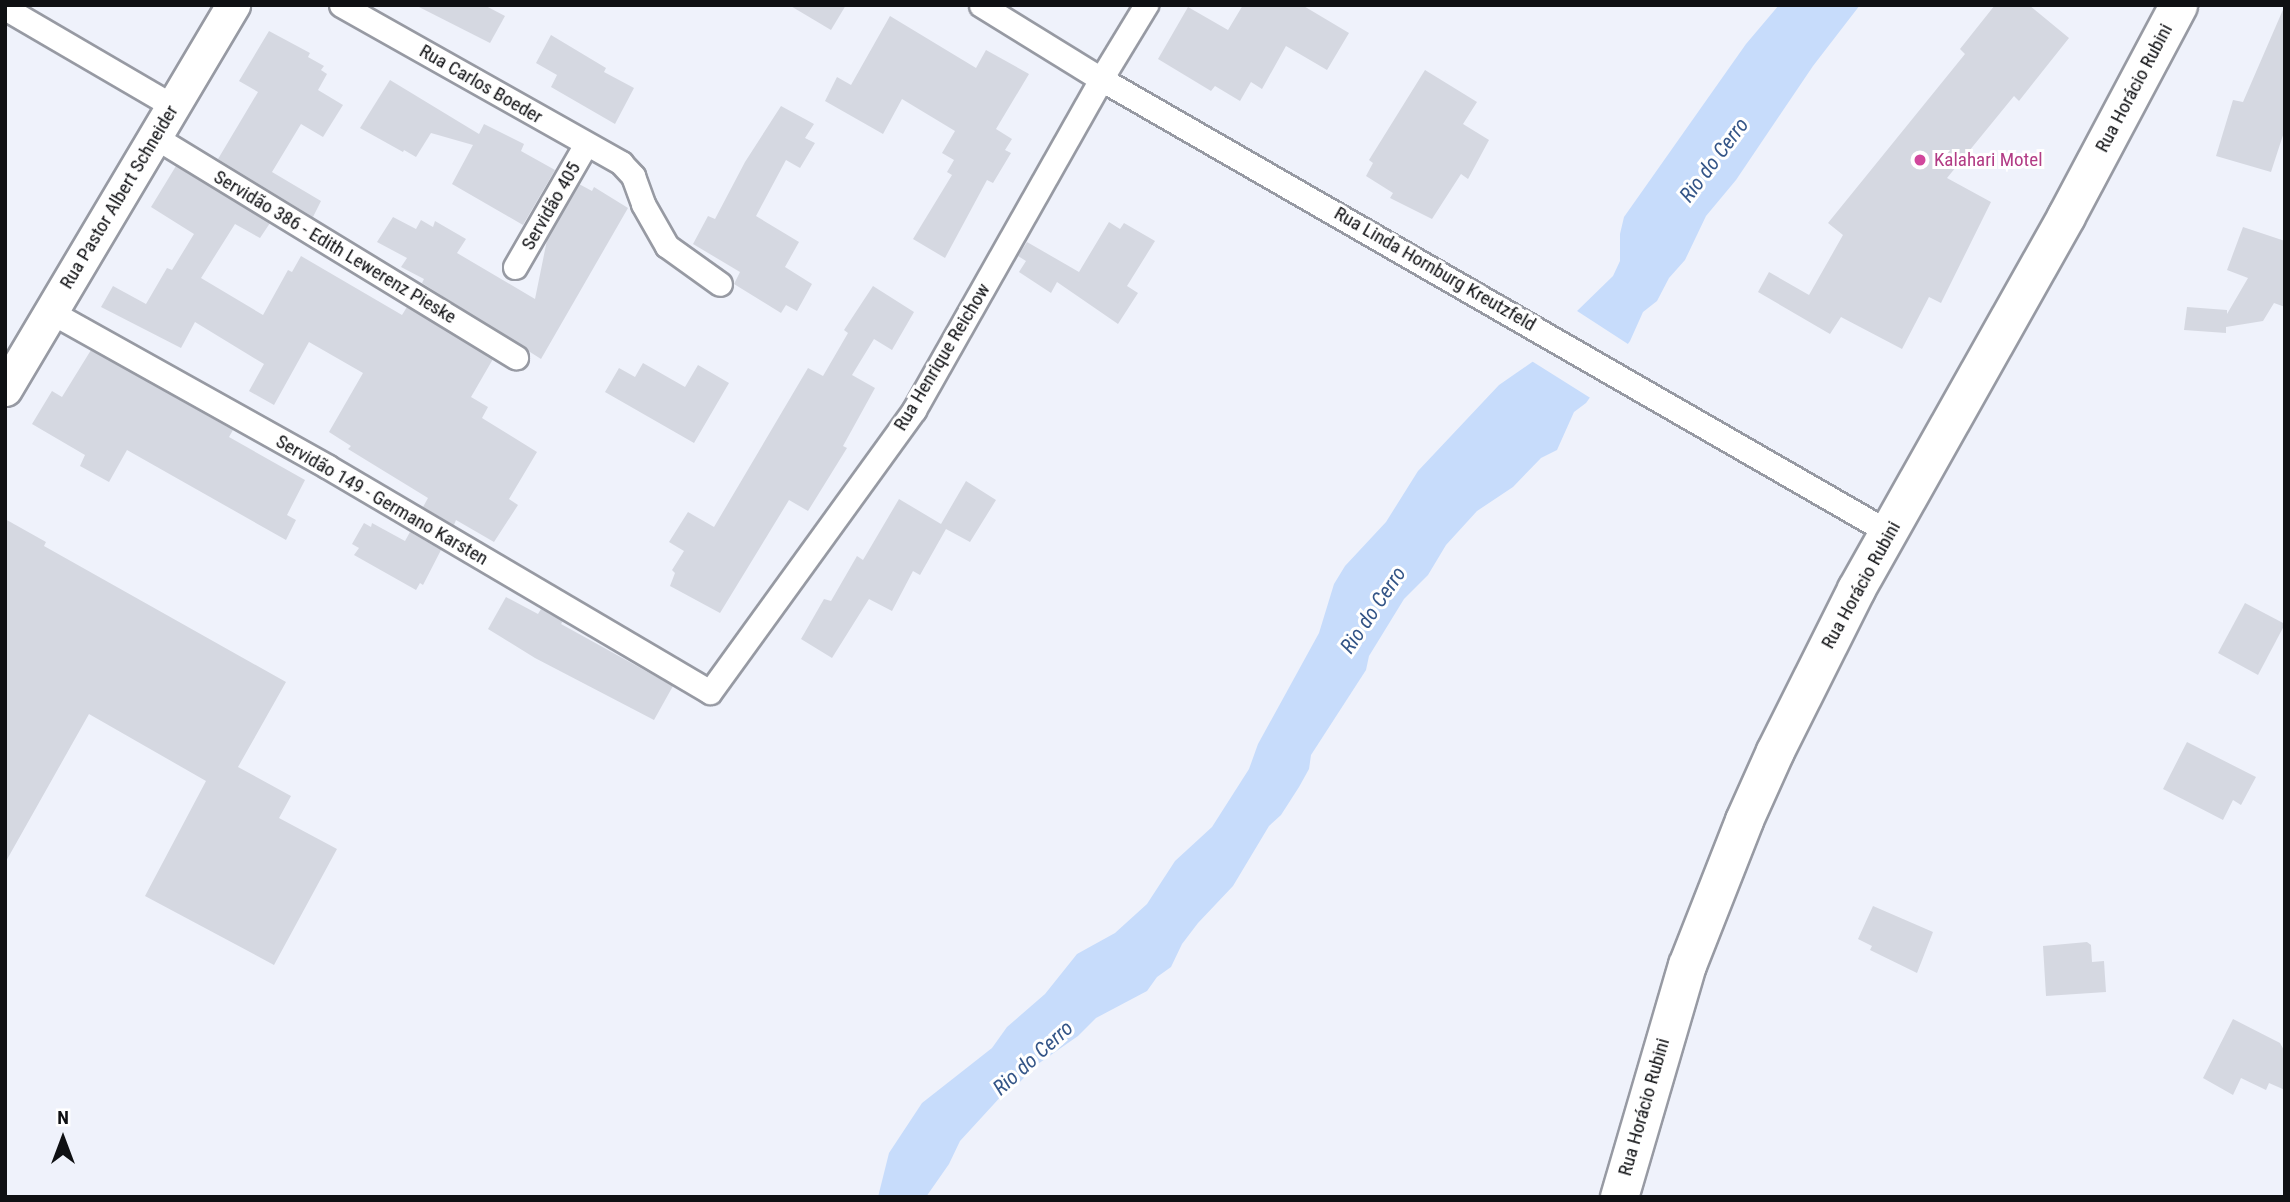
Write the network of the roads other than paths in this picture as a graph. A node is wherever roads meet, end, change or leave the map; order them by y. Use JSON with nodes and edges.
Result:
{"nodes":[{"id":1,"x":233,"y":5,"type":"edge"},
{"id":2,"x":341,"y":5,"type":"edge"},
{"id":3,"x":981,"y":5,"type":"edge"},
{"id":4,"x":1146,"y":5,"type":"edge"},
{"id":5,"x":2178,"y":5,"type":"edge"},
{"id":6,"x":5,"y":8,"type":"edge"},
{"id":7,"x":1101,"y":79,"type":"junction"},
{"id":8,"x":173,"y":106,"type":"junction"},
{"id":9,"x":155,"y":137,"type":"junction"},
{"id":10,"x":586,"y":144,"type":"junction"},
{"id":11,"x":515,"y":267,"type":"dead end"},
{"id":12,"x":720,"y":284,"type":"dead end"},
{"id":13,"x":51,"y":312,"type":"junction"},
{"id":14,"x":516,"y":357,"type":"dead end"},
{"id":15,"x":5,"y":389,"type":"edge"},
{"id":16,"x":1890,"y":533,"type":"junction"},
{"id":17,"x":710,"y":692,"type":"joint"},
{"id":18,"x":1619,"y":1197,"type":"edge"}],
"edges":[{"from":1,"to":8,"type":"main road","name":"Rua Pastor Albert Schneider"},
{"from":2,"to":10,"type":"street","name":"Rua Carlos Boeder"},
{"from":3,"to":7,"type":"street","name":"Rua Linda Hornburg Kreutzfeld"},
{"from":4,"to":7,"type":"street","name":"Rua Henrique Reichow"},
{"from":5,"to":16,"type":"main road","name":"Rua Horácio Rubini"},
{"from":6,"to":8,"type":"street"},
{"from":7,"to":16,"type":"street","name":"Rua Linda Hornburg Kreutzfeld"},
{"from":7,"to":17,"type":"street","name":"Rua Henrique Reichow"},
{"from":8,"to":9,"type":"main road","name":"Rua Pastor Albert Schneider"},
{"from":9,"to":13,"type":"main road","name":"Rua Pastor Albert Schneider"},
{"from":9,"to":14,"type":"street","name":"Servidão 386 - Edith Lewerenz Pieske"},
{"from":10,"to":11,"type":"street","name":"Servidão 405"},
{"from":10,"to":12,"type":"street","name":"Rua Carlos Boeder"},
{"from":13,"to":15,"type":"main road","name":"Rua Pastor Albert Schneider"},
{"from":13,"to":17,"type":"street","name":"Servidão 149 - Germano Karsten"},
{"from":16,"to":18,"type":"main road","name":"Rua Horácio Rubini"}]}
